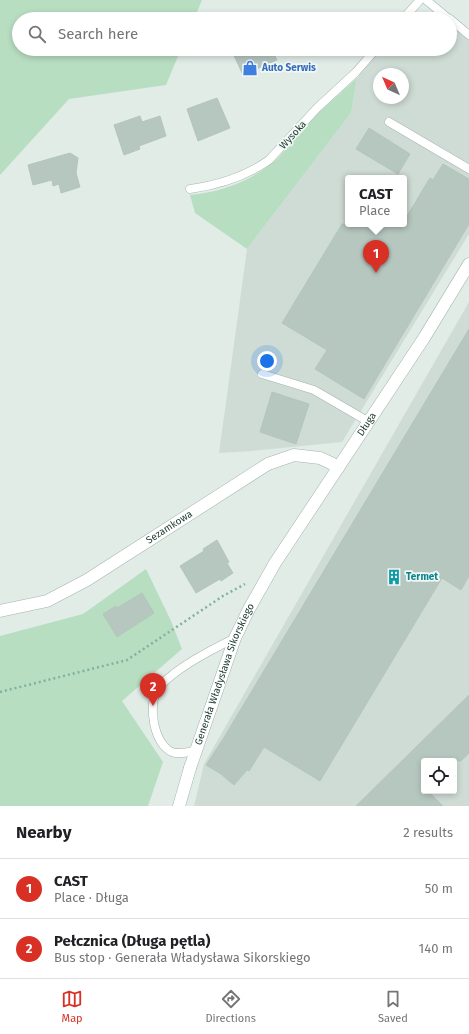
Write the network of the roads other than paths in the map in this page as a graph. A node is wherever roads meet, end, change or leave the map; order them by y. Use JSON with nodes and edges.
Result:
{"nodes":[{"id":1,"x":420,"y":0,"type":"edge"},
{"id":2,"x":426,"y":0,"type":"edge"},
{"id":3,"x":409,"y":12,"type":"edge"},
{"id":4,"x":441,"y":12,"type":"edge"},
{"id":5,"x":457,"y":25,"type":"edge"},
{"id":6,"x":469,"y":35,"type":"edge"},
{"id":7,"x":370,"y":56,"type":"edge"},
{"id":8,"x":389,"y":122,"type":"dead end"},
{"id":9,"x":469,"y":169,"type":"edge"},
{"id":10,"x":190,"y":190,"type":"dead end"},
{"id":11,"x":469,"y":264,"type":"edge"},
{"id":12,"x":262,"y":374,"type":"dead end"},
{"id":13,"x":369,"y":422,"type":"junction"},
{"id":14,"x":338,"y":468,"type":"junction"},
{"id":15,"x":264,"y":584,"type":"joint"},
{"id":16,"x":0,"y":611,"type":"edge"},
{"id":17,"x":235,"y":638,"type":"junction"},
{"id":18,"x":197,"y":750,"type":"junction"},
{"id":19,"x":179,"y":806,"type":"edge"}],
"edges":[{"from":1,"to":3,"type":"lane"},
{"from":2,"to":4,"type":"lane"},
{"from":5,"to":6,"type":"lane"},
{"from":7,"to":10,"type":"lane","name":"Wysoka"},
{"from":8,"to":9,"type":"lane"},
{"from":11,"to":13,"type":"street","name":"Długa"},
{"from":12,"to":13,"type":"lane"},
{"from":13,"to":14,"type":"street","name":"Długa"},
{"from":14,"to":15,"type":"street","name":"Długa"},
{"from":14,"to":16,"type":"street","name":"Sezamkowa"},
{"from":15,"to":17,"type":"street","name":"Generała Władysława Sikorskiego"},
{"from":17,"to":18,"type":"street","name":"Generała Władysława Sikorskiego"},
{"from":17,"to":18,"type":"lane"},
{"from":18,"to":19,"type":"street","name":"Generała Władysława Sikorskiego"}]}
